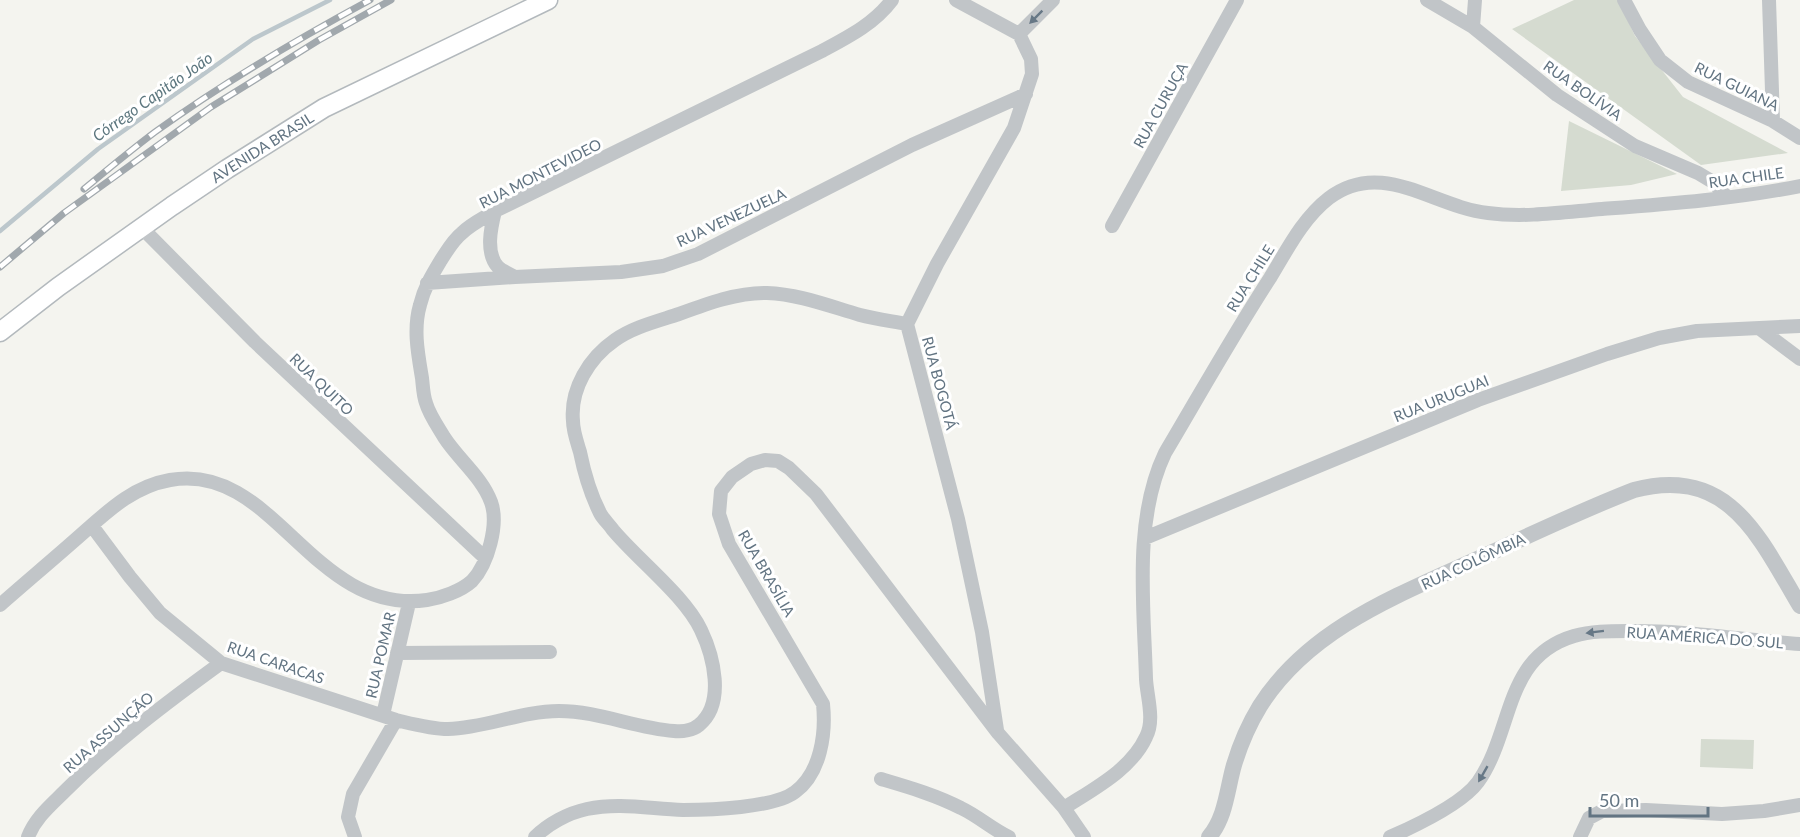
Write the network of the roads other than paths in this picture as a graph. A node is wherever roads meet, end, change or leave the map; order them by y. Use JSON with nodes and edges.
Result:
{"nodes":[{"id":1,"x":548,"y":0,"type":"edge"},
{"id":2,"x":892,"y":0,"type":"edge"},
{"id":3,"x":956,"y":0,"type":"edge"},
{"id":4,"x":1053,"y":0,"type":"edge"},
{"id":5,"x":1237,"y":0,"type":"edge"},
{"id":6,"x":1427,"y":0,"type":"edge"},
{"id":7,"x":1475,"y":0,"type":"edge"},
{"id":8,"x":1624,"y":0,"type":"edge"},
{"id":9,"x":1769,"y":0,"type":"edge"},
{"id":10,"x":1444,"y":4,"type":"edge"},
{"id":11,"x":1473,"y":27,"type":"junction"},
{"id":12,"x":1019,"y":34,"type":"junction"},
{"id":13,"x":1026,"y":94,"type":"junction"},
{"id":14,"x":1773,"y":122,"type":"junction"},
{"id":15,"x":1800,"y":138,"type":"edge"},
{"id":16,"x":1800,"y":186,"type":"edge"},
{"id":17,"x":1726,"y":196,"type":"junction"},
{"id":18,"x":495,"y":211,"type":"junction"},
{"id":19,"x":1112,"y":226,"type":"dead end"},
{"id":20,"x":143,"y":229,"type":"junction"},
{"id":21,"x":515,"y":276,"type":"junction"},
{"id":22,"x":427,"y":283,"type":"junction"},
{"id":23,"x":907,"y":324,"type":"junction"},
{"id":24,"x":1800,"y":326,"type":"edge"},
{"id":25,"x":1760,"y":328,"type":"junction"},
{"id":26,"x":0,"y":332,"type":"edge"},
{"id":27,"x":1800,"y":359,"type":"edge"},
{"id":28,"x":92,"y":526,"type":"junction"},
{"id":29,"x":1145,"y":538,"type":"junction"},
{"id":30,"x":484,"y":557,"type":"junction"},
{"id":31,"x":409,"y":603,"type":"junction"},
{"id":32,"x":0,"y":604,"type":"edge"},
{"id":33,"x":1800,"y":606,"type":"edge"},
{"id":34,"x":1800,"y":644,"type":"edge"},
{"id":35,"x":550,"y":652,"type":"dead end"},
{"id":36,"x":397,"y":653,"type":"junction"},
{"id":37,"x":221,"y":663,"type":"junction"},
{"id":38,"x":390,"y":718,"type":"junction"},
{"id":39,"x":998,"y":733,"type":"junction"},
{"id":40,"x":881,"y":779,"type":"dead end"},
{"id":41,"x":1800,"y":805,"type":"edge"},
{"id":42,"x":1064,"y":808,"type":"junction"},
{"id":43,"x":1211,"y":836,"type":"edge"},
{"id":44,"x":28,"y":837,"type":"edge"},
{"id":45,"x":355,"y":837,"type":"edge"},
{"id":46,"x":535,"y":837,"type":"edge"},
{"id":47,"x":1009,"y":837,"type":"edge"},
{"id":48,"x":1084,"y":837,"type":"edge"},
{"id":49,"x":1390,"y":837,"type":"edge"},
{"id":50,"x":1580,"y":837,"type":"edge"}],
"edges":[{"from":1,"to":20,"type":"main road","name":"AVENIDA BRASIL"},
{"from":2,"to":18,"type":"street","name":"RUA MONTEVIDEO"},
{"from":3,"to":12,"type":"street"},
{"from":4,"to":12,"type":"street","one_way":true},
{"from":5,"to":19,"type":"street","name":"RUA CURUÇA"},
{"from":6,"to":10,"type":"street","name":"RUA BOLÍVIA"},
{"from":7,"to":11,"type":"street"},
{"from":8,"to":14,"type":"street","name":"RUA GUIANA"},
{"from":9,"to":14,"type":"street"},
{"from":10,"to":11,"type":"street","name":"RUA BOLÍVIA"},
{"from":11,"to":17,"type":"street","name":"RUA BOLÍVIA"},
{"from":12,"to":13,"type":"street","name":"RUA BOGOTÁ"},
{"from":13,"to":21,"type":"street","name":"RUA VENEZUELA"},
{"from":13,"to":23,"type":"street","name":"RUA BOGOTÁ"},
{"from":14,"to":15,"type":"street","name":"RUA GUIANA"},
{"from":16,"to":17,"type":"street","name":"RUA CHILE"},
{"from":17,"to":29,"type":"street","name":"RUA CHILE"},
{"from":18,"to":21,"type":"street"},
{"from":18,"to":22,"type":"street","name":"RUA MONTEVIDEO"},
{"from":20,"to":26,"type":"main road","name":"AVENIDA BRASIL"},
{"from":20,"to":30,"type":"street","name":"RUA QUITO"},
{"from":21,"to":22,"type":"street","name":"RUA VENEZUELA"},
{"from":22,"to":30,"type":"street","name":"RUA MONTEVIDEO"},
{"from":23,"to":38,"type":"street","name":"RUA CARACAS"},
{"from":23,"to":39,"type":"street","name":"RUA BOGOTÁ"},
{"from":24,"to":25,"type":"street","name":"RUA URUGUAI"},
{"from":25,"to":27,"type":"street"},
{"from":25,"to":29,"type":"street","name":"RUA URUGUAI"},
{"from":28,"to":31,"type":"street","name":"RUA MONTEVIDEO"},
{"from":28,"to":32,"type":"street","name":"RUA MONTEVIDEO"},
{"from":28,"to":37,"type":"street","name":"RUA CARACAS"},
{"from":29,"to":42,"type":"street","name":"RUA CHILE"},
{"from":30,"to":31,"type":"street","name":"RUA MONTEVIDEO"},
{"from":31,"to":36,"type":"street","name":"RUA POMAR"},
{"from":33,"to":43,"type":"street","name":"RUA COLÔMBIA"},
{"from":34,"to":49,"type":"street","name":"RUA AMÉRICA DO SUL","one_way":true},
{"from":35,"to":36,"type":"street"},
{"from":36,"to":38,"type":"street","name":"RUA POMAR"},
{"from":37,"to":38,"type":"street","name":"RUA CARACAS"},
{"from":37,"to":44,"type":"street","name":"RUA ASSUNÇÃO"},
{"from":38,"to":45,"type":"street","name":"RUA POMAR"},
{"from":39,"to":42,"type":"street","name":"RUA BRASÍLIA"},
{"from":39,"to":46,"type":"street","name":"RUA BRASÍLIA"},
{"from":40,"to":47,"type":"street"},
{"from":41,"to":50,"type":"street"},
{"from":42,"to":48,"type":"street","name":"RUA BRASÍLIA"}]}
